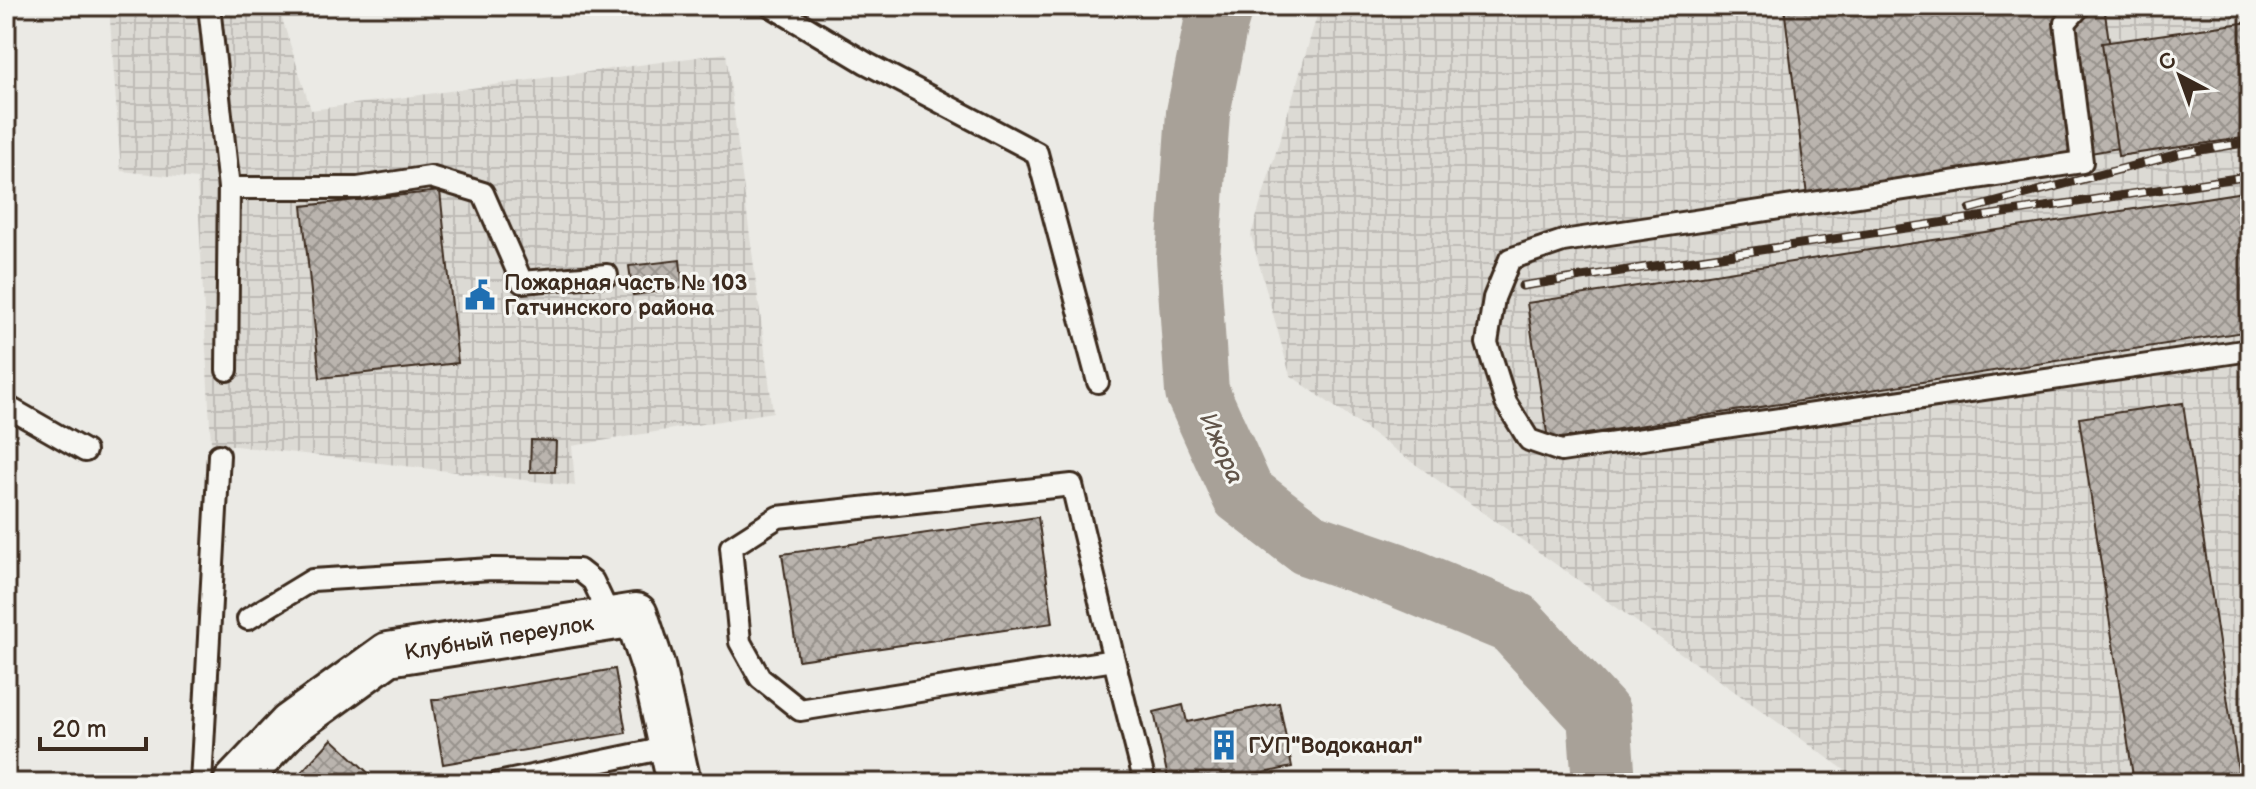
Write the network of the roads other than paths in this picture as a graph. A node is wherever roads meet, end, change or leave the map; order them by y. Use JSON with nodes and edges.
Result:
{"nodes":[{"id":1,"x":209,"y":6,"type":"edge"},
{"id":2,"x":771,"y":6,"type":"edge"},
{"id":3,"x":2080,"y":6,"type":"edge"},
{"id":4,"x":229,"y":188,"type":"junction"},
{"id":5,"x":607,"y":275,"type":"dead end"},
{"id":6,"x":2250,"y":350,"type":"edge"},
{"id":7,"x":227,"y":370,"type":"dead end"},
{"id":8,"x":1098,"y":382,"type":"dead end"},
{"id":9,"x":6,"y":406,"type":"edge"},
{"id":10,"x":85,"y":451,"type":"dead end"},
{"id":11,"x":219,"y":455,"type":"dead end"},
{"id":12,"x":248,"y":619,"type":"dead end"},
{"id":13,"x":611,"y":619,"type":"junction"},
{"id":14,"x":1114,"y":660,"type":"junction"},
{"id":15,"x":675,"y":765,"type":"edge"},
{"id":16,"x":201,"y":783,"type":"edge"},
{"id":17,"x":235,"y":783,"type":"edge"},
{"id":18,"x":498,"y":783,"type":"edge"},
{"id":19,"x":1145,"y":783,"type":"edge"}],
"edges":[{"from":1,"to":4,"type":"lane"},
{"from":2,"to":8,"type":"lane"},
{"from":3,"to":6,"type":"lane"},
{"from":4,"to":5,"type":"lane"},
{"from":4,"to":7,"type":"lane"},
{"from":9,"to":10,"type":"lane"},
{"from":11,"to":16,"type":"lane"},
{"from":12,"to":13,"type":"lane"},
{"from":13,"to":15,"type":"street","name":"Клубный переулок"},
{"from":13,"to":17,"type":"street","name":"Клубный переулок"},
{"from":14,"to":14,"type":"lane"},
{"from":14,"to":19,"type":"lane"},
{"from":15,"to":18,"type":"lane"}]}
